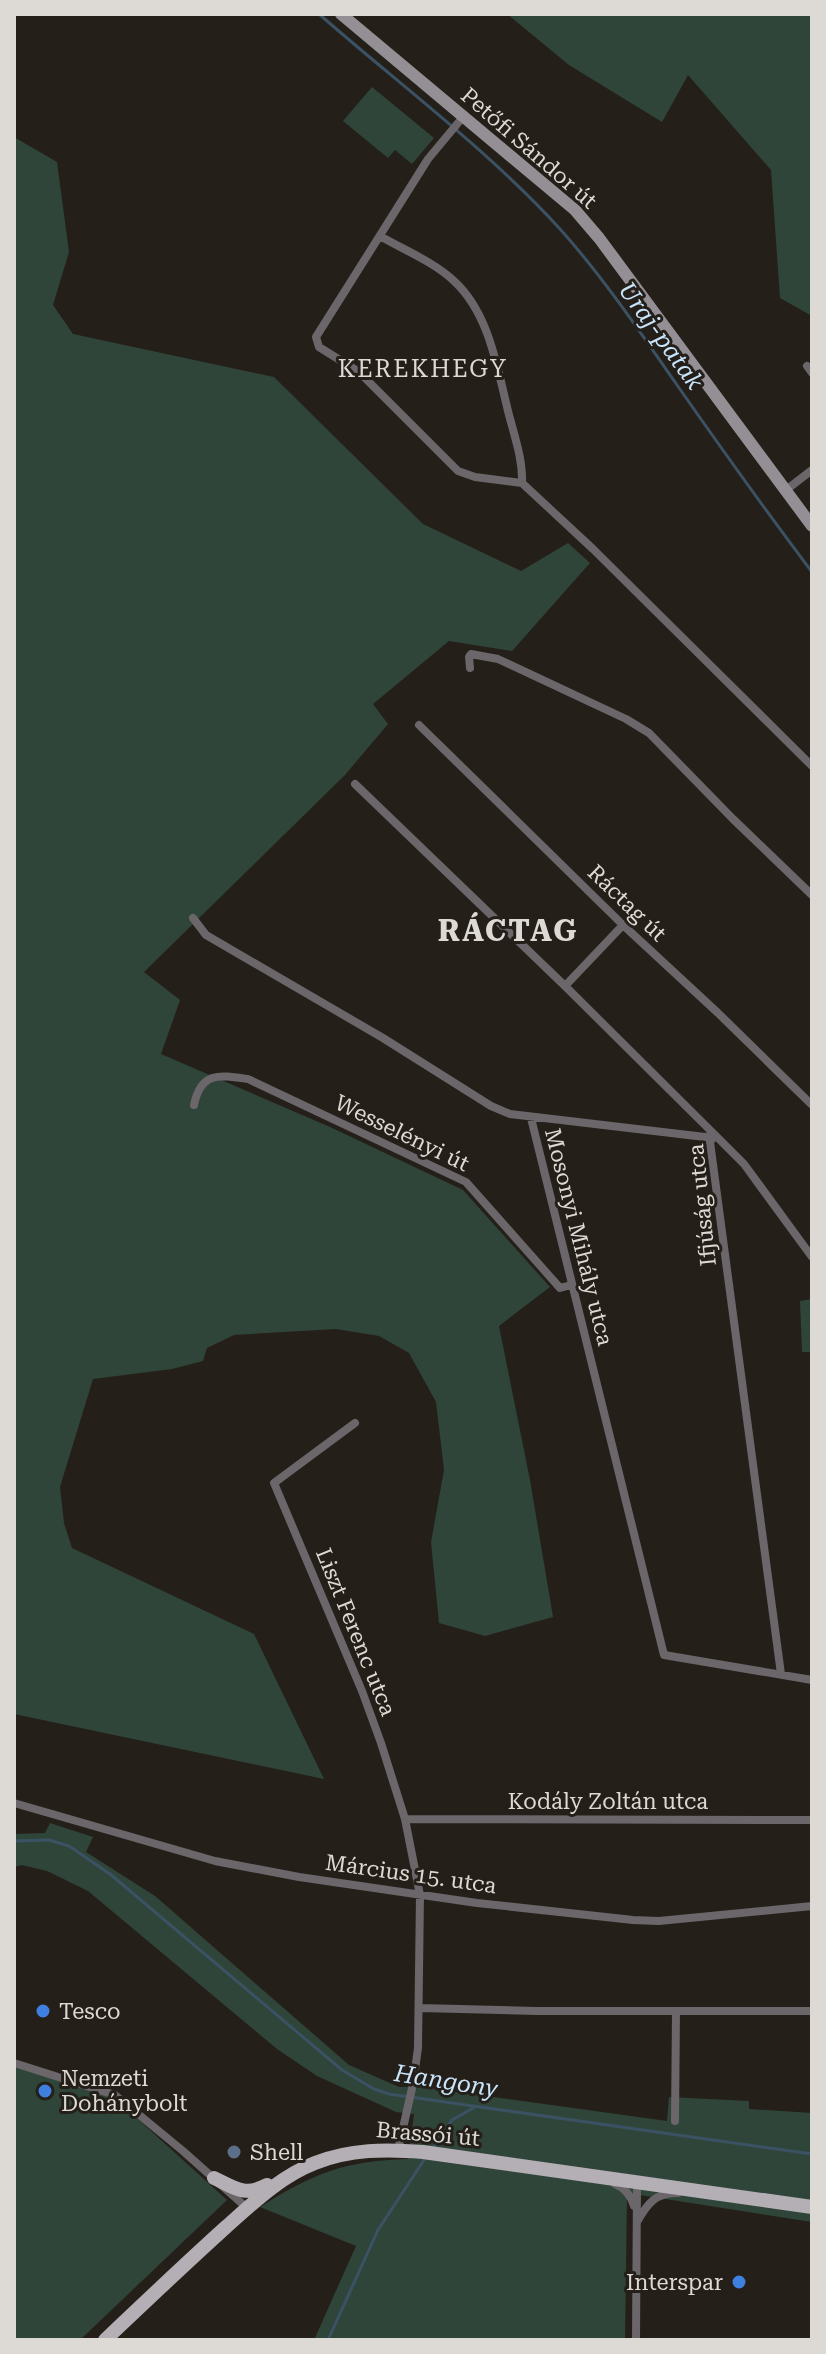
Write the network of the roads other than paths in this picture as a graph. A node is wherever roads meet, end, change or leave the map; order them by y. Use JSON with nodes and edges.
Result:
{"nodes":[{"id":1,"x":341,"y":14,"type":"edge"},
{"id":2,"x":462,"y":119,"type":"junction"},
{"id":3,"x":380,"y":236,"type":"junction"},
{"id":4,"x":812,"y":470,"type":"edge"},
{"id":5,"x":522,"y":483,"type":"junction"},
{"id":6,"x":786,"y":490,"type":"junction"},
{"id":7,"x":812,"y":526,"type":"edge"},
{"id":8,"x":470,"y":668,"type":"dead end"},
{"id":9,"x":419,"y":725,"type":"dead end"},
{"id":10,"x":812,"y":766,"type":"edge"},
{"id":11,"x":355,"y":784,"type":"dead end"},
{"id":12,"x":812,"y":895,"type":"edge"},
{"id":13,"x":193,"y":918,"type":"dead end"},
{"id":14,"x":623,"y":925,"type":"junction"},
{"id":15,"x":565,"y":986,"type":"junction"},
{"id":16,"x":194,"y":1105,"type":"dead end"},
{"id":17,"x":812,"y":1105,"type":"edge"},
{"id":18,"x":531,"y":1118,"type":"junction"},
{"id":19,"x":715,"y":1135,"type":"junction"},
{"id":20,"x":812,"y":1257,"type":"edge"},
{"id":21,"x":571,"y":1285,"type":"junction"},
{"id":22,"x":355,"y":1423,"type":"dead end"},
{"id":23,"x":781,"y":1674,"type":"junction"},
{"id":24,"x":812,"y":1680,"type":"edge"},
{"id":25,"x":14,"y":1803,"type":"edge"},
{"id":26,"x":405,"y":1819,"type":"junction"},
{"id":27,"x":812,"y":1820,"type":"edge"},
{"id":28,"x":420,"y":1895,"type":"junction"},
{"id":29,"x":812,"y":1906,"type":"edge"},
{"id":30,"x":420,"y":2008,"type":"junction"},
{"id":31,"x":676,"y":2011,"type":"junction"},
{"id":32,"x":812,"y":2011,"type":"edge"},
{"id":33,"x":14,"y":2063,"type":"edge"},
{"id":34,"x":675,"y":2121,"type":"dead end"},
{"id":35,"x":398,"y":2150,"type":"junction"},
{"id":36,"x":297,"y":2172,"type":"junction"},
{"id":37,"x":214,"y":2178,"type":"junction"},
{"id":38,"x":603,"y":2178,"type":"junction"},
{"id":39,"x":637,"y":2184,"type":"junction"},
{"id":40,"x":722,"y":2195,"type":"junction"},
{"id":41,"x":812,"y":2207,"type":"edge"},
{"id":42,"x":247,"y":2208,"type":"junction"},
{"id":43,"x":637,"y":2223,"type":"junction"},
{"id":44,"x":105,"y":2340,"type":"edge"},
{"id":45,"x":636,"y":2340,"type":"edge"}],
"edges":[{"from":1,"to":2,"type":"street","name":"Petőfi Sándor út"},
{"from":2,"to":3,"type":"street"},
{"from":2,"to":6,"type":"street","name":"Petőfi Sándor út"},
{"from":3,"to":5,"type":"street"},
{"from":3,"to":5,"type":"street"},
{"from":4,"to":6,"type":"street"},
{"from":5,"to":10,"type":"street"},
{"from":6,"to":7,"type":"street","name":"Petőfi Sándor út"},
{"from":8,"to":12,"type":"street"},
{"from":9,"to":14,"type":"street","name":"Ráctag út"},
{"from":11,"to":15,"type":"street","name":"Ifjúság utca"},
{"from":13,"to":18,"type":"street","name":"Mosonyi Mihály utca"},
{"from":14,"to":15,"type":"street"},
{"from":14,"to":17,"type":"street","name":"Ráctag út"},
{"from":15,"to":19,"type":"street","name":"Ifjúság utca"},
{"from":16,"to":21,"type":"street","name":"Wesselényi út"},
{"from":18,"to":19,"type":"street"},
{"from":18,"to":21,"type":"street","name":"Mosonyi Mihály utca"},
{"from":19,"to":20,"type":"street"},
{"from":19,"to":23,"type":"street","name":"Ifjúság utca"},
{"from":21,"to":23,"type":"street","name":"Mosonyi Mihály utca"},
{"from":22,"to":26,"type":"street","name":"Liszt Ferenc utca"},
{"from":23,"to":24,"type":"street"},
{"from":25,"to":28,"type":"street","name":"Március 15. utca"},
{"from":26,"to":27,"type":"street","name":"Kodály Zoltán utca"},
{"from":26,"to":28,"type":"street","name":"Liszt Ferenc utca"},
{"from":28,"to":29,"type":"street","name":"Március 15. utca"},
{"from":28,"to":30,"type":"street","name":"Liszt Ferenc utca"},
{"from":30,"to":31,"type":"street"},
{"from":30,"to":35,"type":"street","name":"Liszt Ferenc utca"},
{"from":31,"to":32,"type":"street"},
{"from":31,"to":34,"type":"street"},
{"from":33,"to":37,"type":"street"},
{"from":35,"to":36,"type":"main road","name":"Brassói út"},
{"from":35,"to":38,"type":"main road","name":"Brassói út"},
{"from":36,"to":37,"type":"main road"},
{"from":36,"to":42,"type":"main road","name":"Brassói út"},
{"from":37,"to":42,"type":"street"},
{"from":38,"to":39,"type":"main road","name":"Brassói út"},
{"from":38,"to":43,"type":"street"},
{"from":39,"to":40,"type":"main road","name":"Brassói út"},
{"from":39,"to":43,"type":"street"},
{"from":40,"to":41,"type":"main road","name":"Brassói út"},
{"from":40,"to":43,"type":"street"},
{"from":42,"to":44,"type":"main road","name":"Brassói út"},
{"from":43,"to":45,"type":"street"}]}
